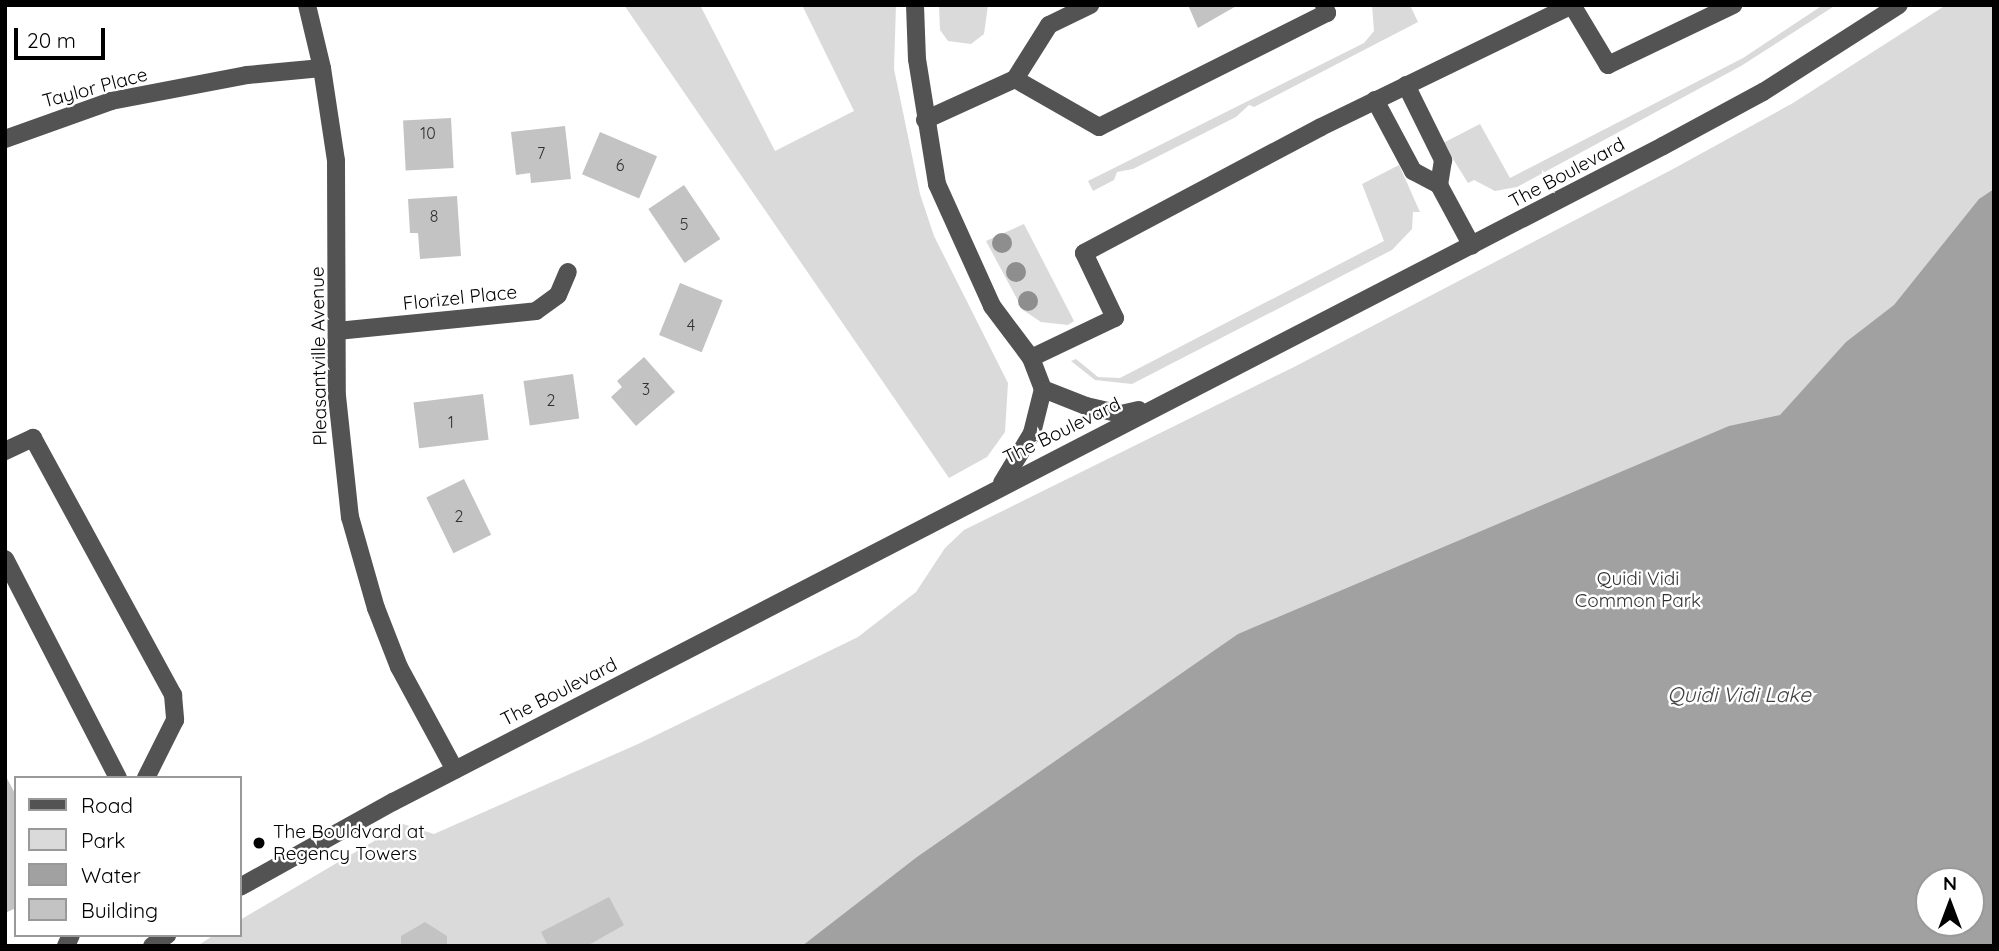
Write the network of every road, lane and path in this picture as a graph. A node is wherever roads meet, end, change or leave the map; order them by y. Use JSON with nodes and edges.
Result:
{"nodes":[{"id":1,"x":307,"y":5,"type":"edge"},
{"id":2,"x":915,"y":5,"type":"edge"},
{"id":3,"x":1090,"y":5,"type":"edge"},
{"id":4,"x":1324,"y":5,"type":"edge"},
{"id":5,"x":1572,"y":5,"type":"edge"},
{"id":6,"x":1733,"y":5,"type":"edge"},
{"id":7,"x":1899,"y":5,"type":"edge"},
{"id":8,"x":322,"y":68,"type":"junction"},
{"id":9,"x":1015,"y":79,"type":"junction"},
{"id":10,"x":1406,"y":85,"type":"junction"},
{"id":11,"x":1375,"y":100,"type":"junction"},
{"id":12,"x":925,"y":120,"type":"junction"},
{"id":13,"x":5,"y":139,"type":"edge"},
{"id":14,"x":1439,"y":185,"type":"junction"},
{"id":15,"x":1472,"y":246,"type":"junction"},
{"id":16,"x":568,"y":272,"type":"dead end"},
{"id":17,"x":337,"y":331,"type":"junction"},
{"id":18,"x":1031,"y":358,"type":"junction"},
{"id":19,"x":1044,"y":389,"type":"junction"},
{"id":20,"x":1163,"y":405,"type":"junction"},
{"id":21,"x":5,"y":452,"type":"edge"},
{"id":22,"x":1000,"y":486,"type":"junction"},
{"id":23,"x":5,"y":559,"type":"edge"},
{"id":24,"x":454,"y":770,"type":"junction"},
{"id":25,"x":117,"y":776,"type":"edge"},
{"id":26,"x":147,"y":776,"type":"edge"},
{"id":27,"x":242,"y":886,"type":"edge"}],
"edges":[{"from":1,"to":8,"type":"street","name":"Pleasantville Avenue"},
{"from":2,"to":12,"type":"street"},
{"from":3,"to":9,"type":"street"},
{"from":4,"to":9,"type":"street"},
{"from":5,"to":6,"type":"street"},
{"from":5,"to":10,"type":"street"},
{"from":7,"to":15,"type":"street","name":"The Boulevard"},
{"from":8,"to":13,"type":"street","name":"Taylor Place"},
{"from":8,"to":17,"type":"street","name":"Pleasantville Avenue"},
{"from":9,"to":12,"type":"street"},
{"from":10,"to":11,"type":"street"},
{"from":10,"to":14,"type":"street"},
{"from":11,"to":14,"type":"street"},
{"from":11,"to":18,"type":"street"},
{"from":12,"to":18,"type":"street"},
{"from":14,"to":15,"type":"street"},
{"from":15,"to":20,"type":"street","name":"The Boulevard"},
{"from":16,"to":17,"type":"street","name":"Florizel Place"},
{"from":17,"to":24,"type":"street","name":"Pleasantville Avenue"},
{"from":18,"to":19,"type":"street"},
{"from":19,"to":20,"type":"street"},
{"from":19,"to":22,"type":"street"},
{"from":20,"to":22,"type":"street","name":"The Boulevard"},
{"from":21,"to":26,"type":"street"},
{"from":22,"to":24,"type":"street","name":"The Boulevard"},
{"from":23,"to":25,"type":"street"},
{"from":24,"to":27,"type":"street","name":"The Boulevard"}]}
